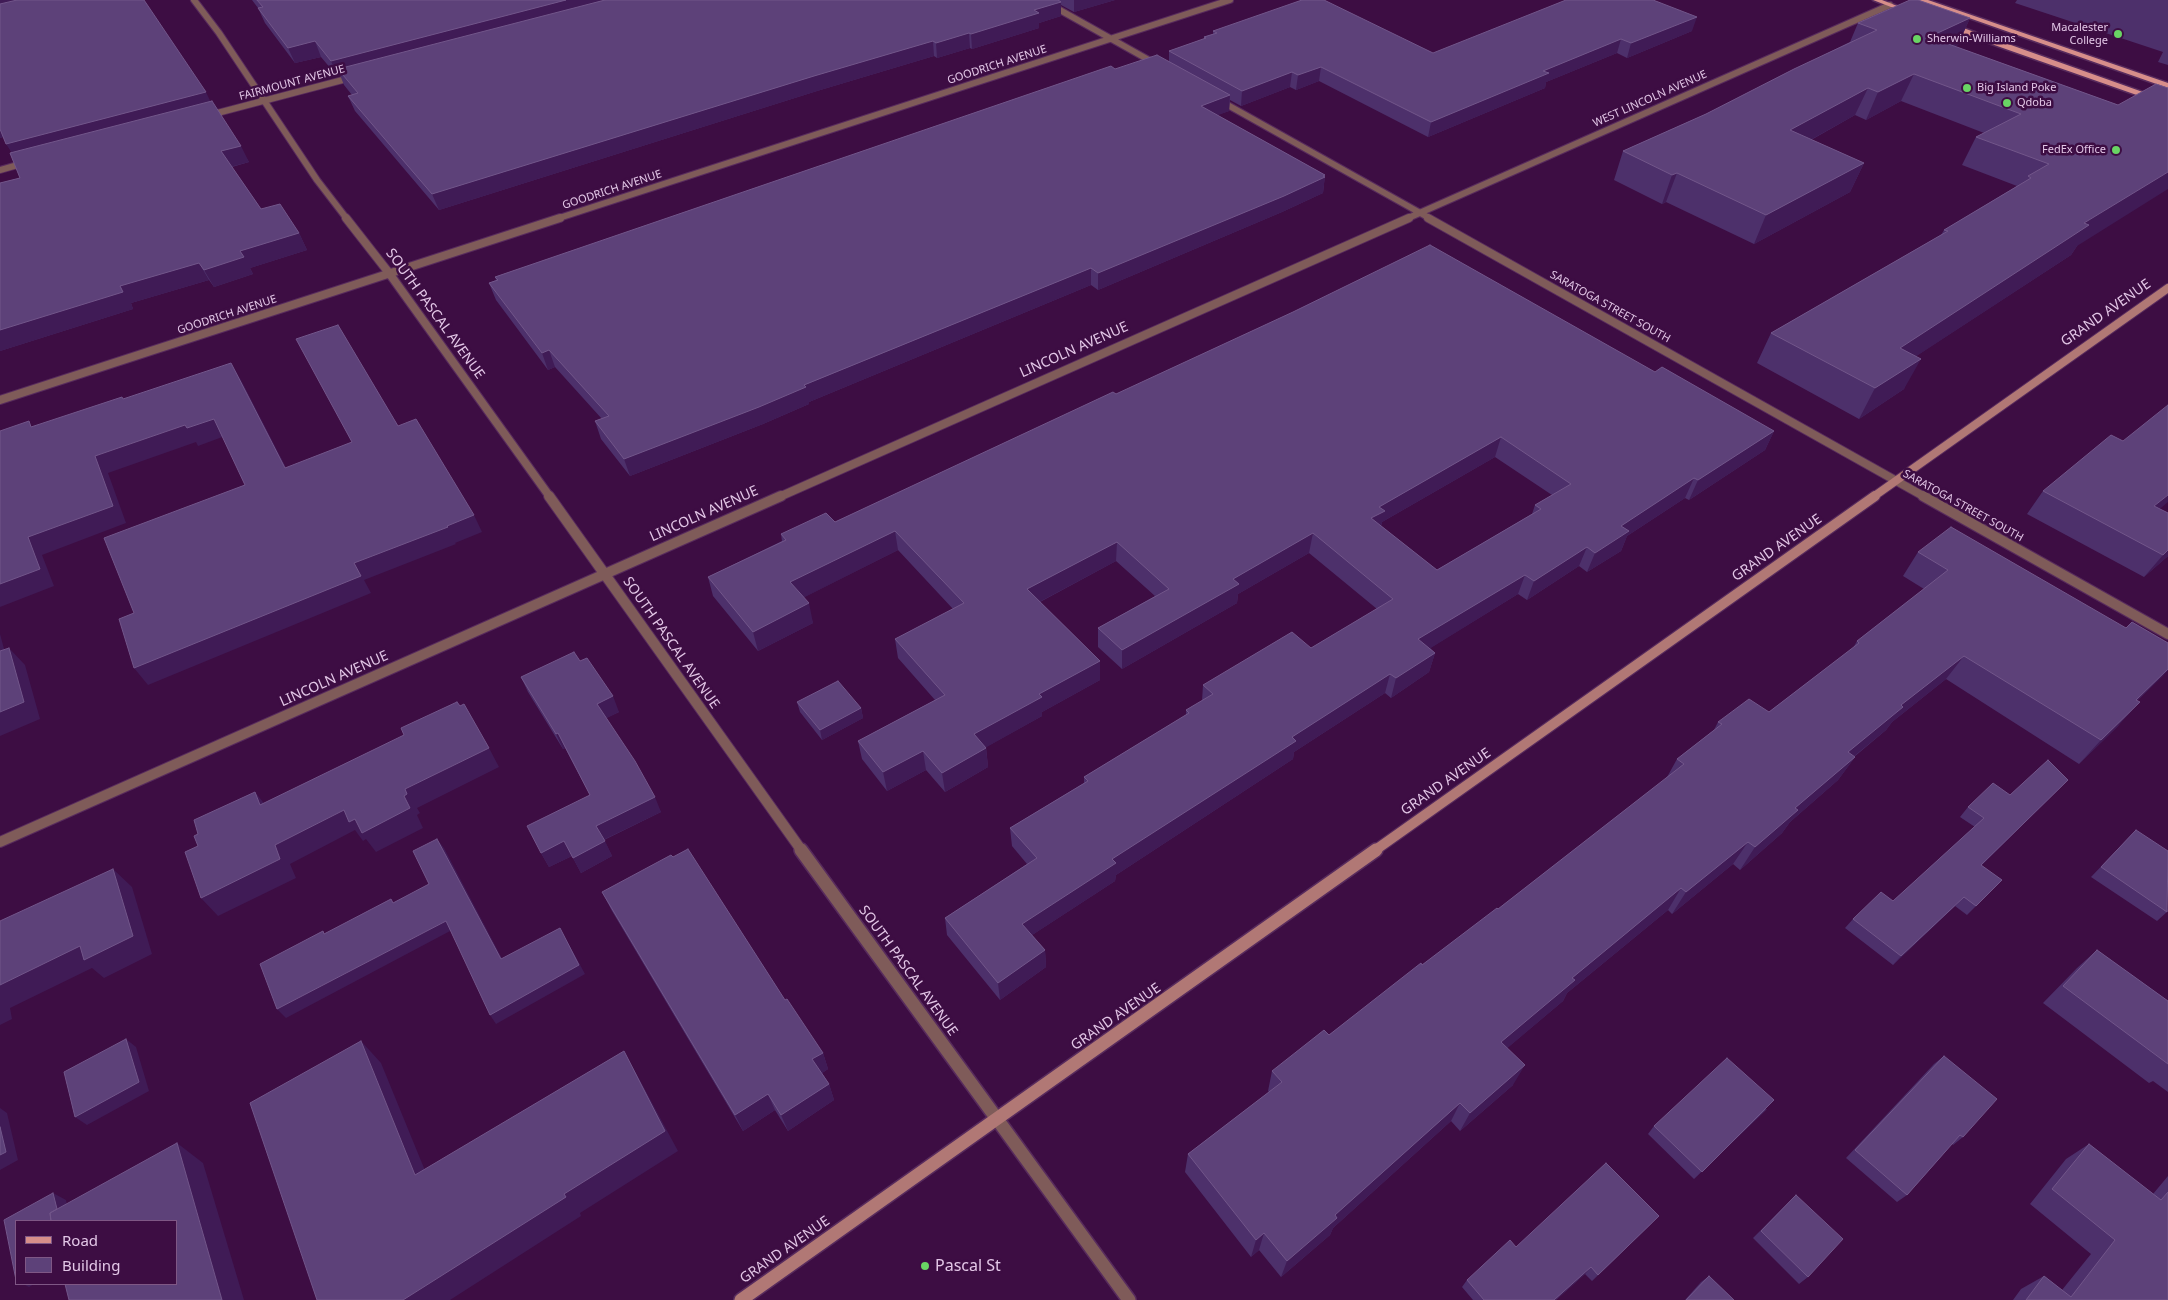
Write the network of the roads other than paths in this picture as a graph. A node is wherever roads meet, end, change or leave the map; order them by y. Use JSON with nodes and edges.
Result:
{"nodes":[{"id":1,"x":194,"y":0,"type":"edge"},
{"id":2,"x":1042,"y":0,"type":"edge"},
{"id":3,"x":1230,"y":0,"type":"edge"},
{"id":4,"x":1876,"y":0,"type":"edge"},
{"id":5,"x":1921,"y":0,"type":"edge"},
{"id":6,"x":1890,"y":5,"type":"junction"},
{"id":7,"x":1916,"y":14,"type":"edge"},
{"id":8,"x":1943,"y":24,"type":"edge"},
{"id":9,"x":2000,"y":28,"type":"junction"},
{"id":10,"x":1111,"y":39,"type":"junction"},
{"id":11,"x":1166,"y":70,"type":"edge"},
{"id":12,"x":358,"y":76,"type":"edge"},
{"id":13,"x":2168,"y":86,"type":"edge"},
{"id":14,"x":1208,"y":93,"type":"edge"},
{"id":15,"x":265,"y":100,"type":"junction"},
{"id":16,"x":2168,"y":104,"type":"edge"},
{"id":17,"x":202,"y":117,"type":"edge"},
{"id":18,"x":38,"y":160,"type":"edge"},
{"id":19,"x":0,"y":170,"type":"edge"},
{"id":20,"x":1419,"y":212,"type":"junction"},
{"id":21,"x":389,"y":273,"type":"junction"},
{"id":22,"x":2168,"y":288,"type":"edge"},
{"id":23,"x":0,"y":400,"type":"edge"},
{"id":24,"x":1897,"y":481,"type":"junction"},
{"id":25,"x":605,"y":573,"type":"junction"},
{"id":26,"x":2168,"y":634,"type":"edge"},
{"id":27,"x":0,"y":842,"type":"edge"},
{"id":28,"x":998,"y":1118,"type":"junction"},
{"id":29,"x":741,"y":1300,"type":"edge"},
{"id":30,"x":1129,"y":1300,"type":"edge"}],
"edges":[{"from":1,"to":15,"type":"street","name":"SOUTH PASCAL AVENUE"},
{"from":2,"to":10,"type":"street"},
{"from":3,"to":10,"type":"street","name":"GOODRICH AVENUE"},
{"from":4,"to":6,"type":"main road"},
{"from":5,"to":9,"type":"main road"},
{"from":6,"to":7,"type":"main road"},
{"from":6,"to":9,"type":"main road"},
{"from":6,"to":20,"type":"street","name":"WEST LINCOLN AVENUE"},
{"from":8,"to":16,"type":"main road"},
{"from":9,"to":13,"type":"main road"},
{"from":10,"to":11,"type":"street"},
{"from":10,"to":21,"type":"street","name":"GOODRICH AVENUE"},
{"from":12,"to":15,"type":"street","name":"FAIRMOUNT AVENUE"},
{"from":14,"to":20,"type":"street","name":"SARATOGA STREET SOUTH"},
{"from":15,"to":17,"type":"street","name":"FAIRMOUNT AVENUE"},
{"from":15,"to":21,"type":"street","name":"SOUTH PASCAL AVENUE"},
{"from":18,"to":19,"type":"street"},
{"from":20,"to":24,"type":"street","name":"SARATOGA STREET SOUTH"},
{"from":20,"to":25,"type":"street","name":"LINCOLN AVENUE"},
{"from":21,"to":23,"type":"street","name":"GOODRICH AVENUE"},
{"from":21,"to":25,"type":"street","name":"SOUTH PASCAL AVENUE"},
{"from":22,"to":24,"type":"main road","name":"GRAND AVENUE"},
{"from":24,"to":26,"type":"street","name":"SARATOGA STREET SOUTH"},
{"from":24,"to":28,"type":"main road","name":"GRAND AVENUE"},
{"from":25,"to":27,"type":"street","name":"LINCOLN AVENUE"},
{"from":25,"to":28,"type":"street","name":"SOUTH PASCAL AVENUE"},
{"from":28,"to":29,"type":"main road","name":"GRAND AVENUE"},
{"from":28,"to":30,"type":"street","name":"SOUTH PASCAL AVENUE"}]}
